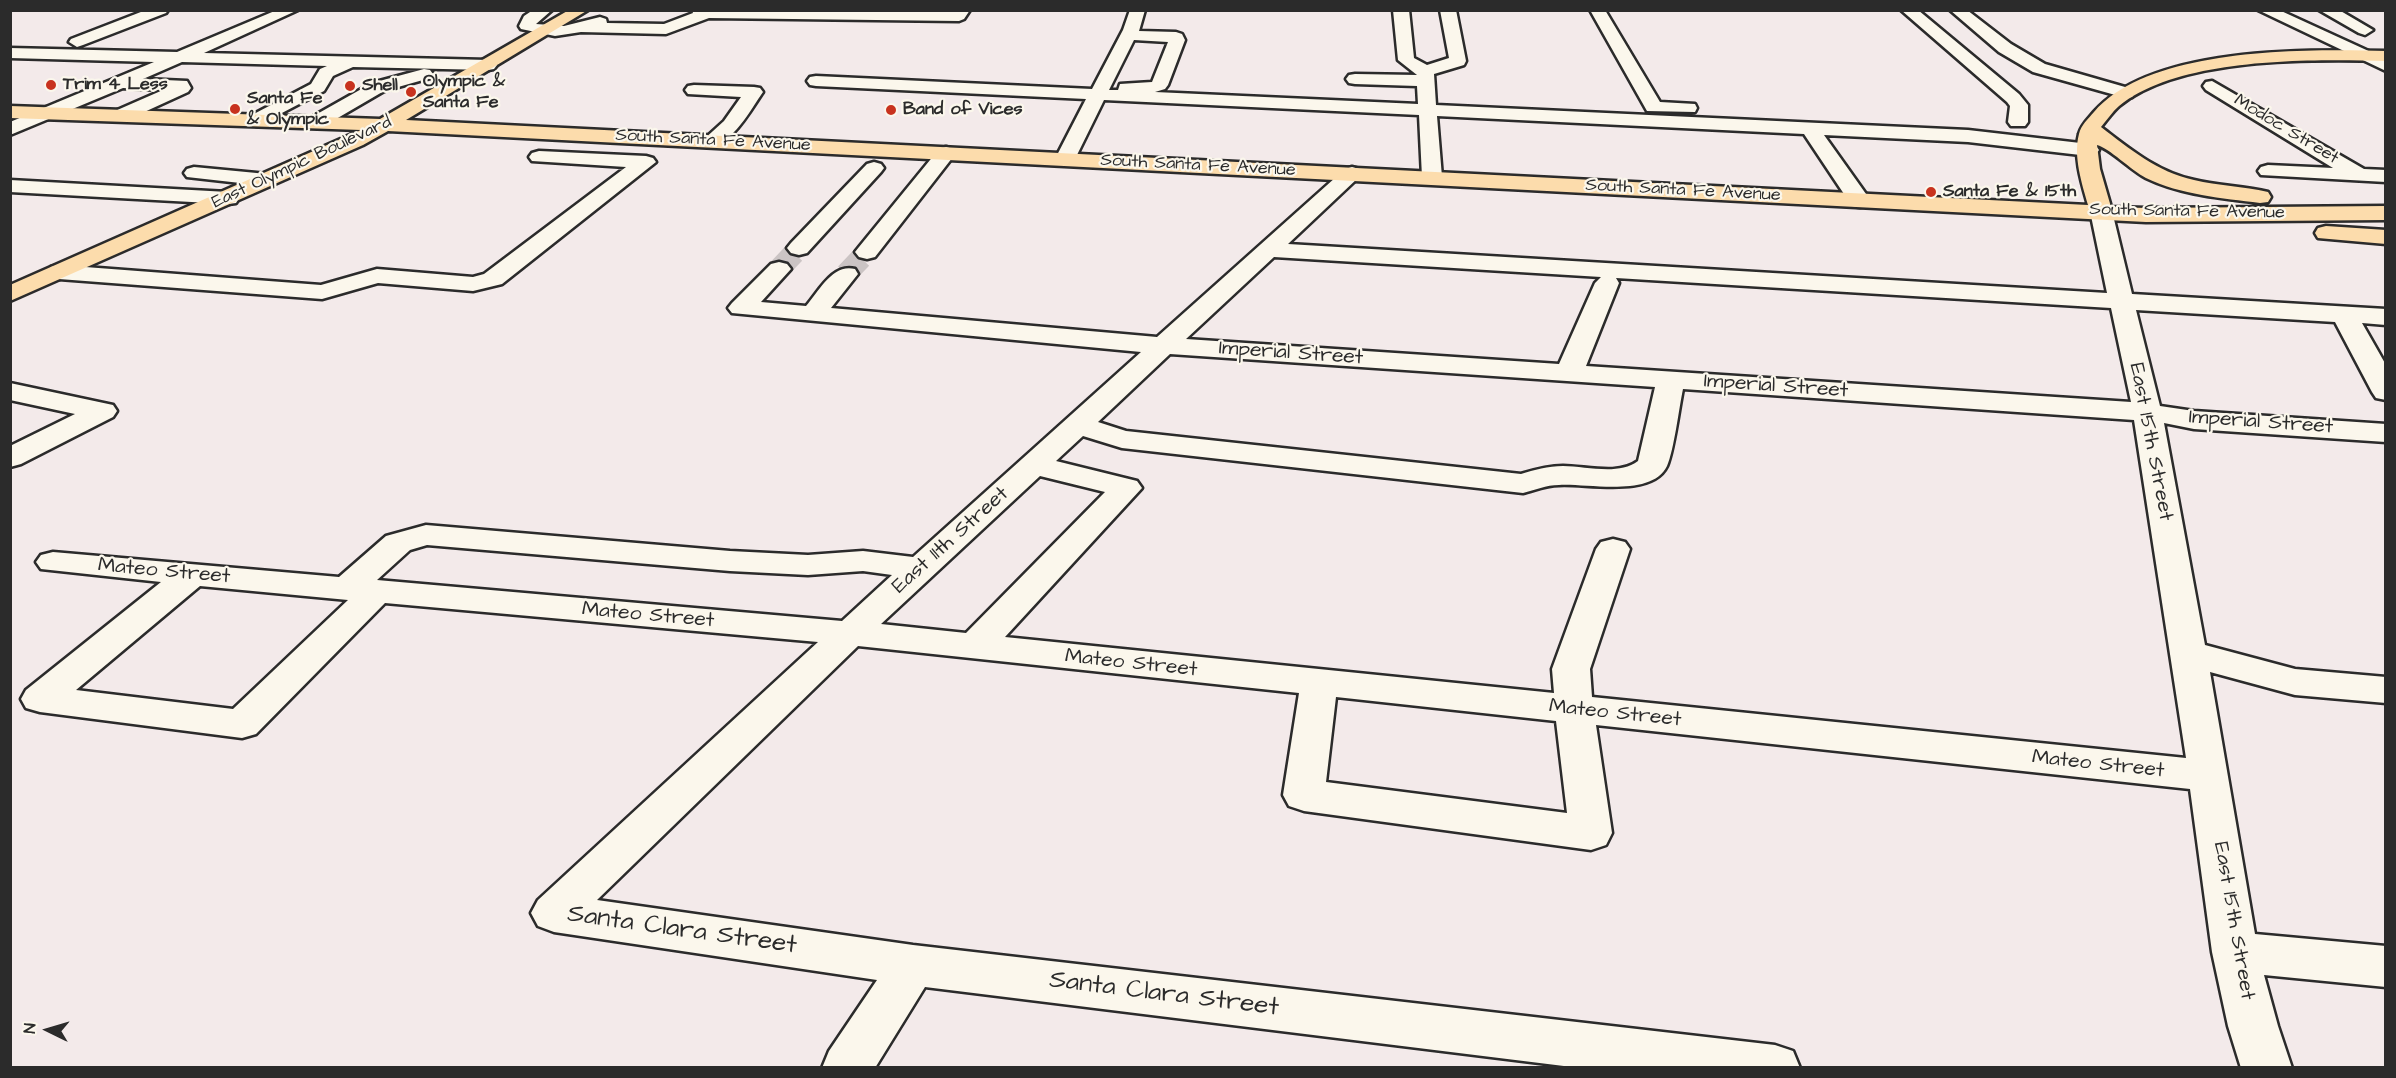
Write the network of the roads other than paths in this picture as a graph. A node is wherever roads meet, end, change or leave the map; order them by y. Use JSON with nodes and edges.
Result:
{"nodes":[{"id":1,"x":161,"y":10,"type":"edge"},
{"id":2,"x":291,"y":10,"type":"edge"},
{"id":3,"x":545,"y":10,"type":"edge"},
{"id":4,"x":581,"y":10,"type":"edge"},
{"id":5,"x":619,"y":10,"type":"edge"},
{"id":6,"x":963,"y":10,"type":"edge"},
{"id":7,"x":1138,"y":10,"type":"edge"},
{"id":8,"x":1401,"y":10,"type":"edge"},
{"id":9,"x":1448,"y":10,"type":"edge"},
{"id":10,"x":1597,"y":10,"type":"edge"},
{"id":11,"x":1908,"y":10,"type":"edge"},
{"id":12,"x":1957,"y":10,"type":"edge"},
{"id":13,"x":2265,"y":10,"type":"edge"},
{"id":14,"x":2326,"y":10,"type":"edge"},
{"id":15,"x":703,"y":12,"type":"edge"},
{"id":16,"x":580,"y":27,"type":"junction"},
{"id":17,"x":2365,"y":30,"type":"dead end"},
{"id":18,"x":544,"y":32,"type":"junction"},
{"id":19,"x":1130,"y":33,"type":"junction"},
{"id":20,"x":77,"y":42,"type":"dead end"},
{"id":21,"x":10,"y":53,"type":"edge"},
{"id":22,"x":2361,"y":55,"type":"junction"},
{"id":23,"x":2385,"y":56,"type":"edge"},
{"id":24,"x":180,"y":57,"type":"junction"},
{"id":25,"x":349,"y":62,"type":"junction"},
{"id":26,"x":2385,"y":66,"type":"edge"},
{"id":27,"x":436,"y":68,"type":"junction"},
{"id":28,"x":482,"y":69,"type":"junction"},
{"id":29,"x":1425,"y":76,"type":"junction"},
{"id":30,"x":1355,"y":79,"type":"dead end"},
{"id":31,"x":816,"y":81,"type":"dead end"},
{"id":32,"x":119,"y":83,"type":"junction"},
{"id":33,"x":2212,"y":86,"type":"dead end"},
{"id":34,"x":314,"y":89,"type":"junction"},
{"id":35,"x":694,"y":90,"type":"dead end"},
{"id":36,"x":1100,"y":91,"type":"junction"},
{"id":37,"x":378,"y":92,"type":"junction"},
{"id":38,"x":2126,"y":93,"type":"junction"},
{"id":39,"x":434,"y":97,"type":"junction"},
{"id":40,"x":1357,"y":101,"type":"dead end"},
{"id":41,"x":1428,"y":107,"type":"junction"},
{"id":42,"x":10,"y":112,"type":"edge"},
{"id":43,"x":48,"y":113,"type":"junction"},
{"id":44,"x":122,"y":116,"type":"junction"},
{"id":45,"x":256,"y":120,"type":"junction"},
{"id":46,"x":317,"y":122,"type":"junction"},
{"id":47,"x":2018,"y":122,"type":"junction"},
{"id":48,"x":2039,"y":123,"type":"dead end"},
{"id":49,"x":387,"y":124,"type":"junction"},
{"id":50,"x":2068,"y":126,"type":"dead end"},
{"id":51,"x":2090,"y":128,"type":"junction"},
{"id":52,"x":10,"y":129,"type":"edge"},
{"id":53,"x":1810,"y":129,"type":"junction"},
{"id":54,"x":653,"y":138,"type":"junction"},
{"id":55,"x":712,"y":141,"type":"junction"},
{"id":56,"x":2089,"y":150,"type":"junction"},
{"id":57,"x":946,"y":153,"type":"junction"},
{"id":58,"x":539,"y":157,"type":"dead end"},
{"id":59,"x":1065,"y":159,"type":"junction"},
{"id":60,"x":622,"y":161,"type":"junction"},
{"id":61,"x":874,"y":168,"type":"dead end"},
{"id":62,"x":2268,"y":171,"type":"dead end"},
{"id":63,"x":178,"y":172,"type":"dead end"},
{"id":64,"x":1352,"y":173,"type":"junction"},
{"id":65,"x":2360,"y":175,"type":"junction"},
{"id":66,"x":2385,"y":176,"type":"edge"},
{"id":67,"x":1432,"y":177,"type":"junction"},
{"id":68,"x":267,"y":180,"type":"junction"},
{"id":69,"x":10,"y":186,"type":"edge"},
{"id":70,"x":228,"y":198,"type":"junction"},
{"id":71,"x":1860,"y":201,"type":"junction"},
{"id":72,"x":2101,"y":211,"type":"junction"},
{"id":73,"x":2357,"y":213,"type":"junction"},
{"id":74,"x":2385,"y":213,"type":"edge"},
{"id":75,"x":2160,"y":215,"type":"junction"},
{"id":76,"x":2385,"y":237,"type":"edge"},
{"id":77,"x":799,"y":248,"type":"tunnel mouth"},
{"id":78,"x":1270,"y":250,"type":"junction"},
{"id":79,"x":867,"y":252,"type":"tunnel mouth"},
{"id":80,"x":779,"y":269,"type":"tunnel mouth"},
{"id":81,"x":60,"y":272,"type":"junction"},
{"id":82,"x":846,"y":274,"type":"tunnel mouth"},
{"id":83,"x":1607,"y":283,"type":"dead end"},
{"id":84,"x":10,"y":294,"type":"edge"},
{"id":85,"x":2122,"y":301,"type":"junction"},
{"id":86,"x":813,"y":314,"type":"junction"},
{"id":87,"x":2343,"y":314,"type":"junction"},
{"id":88,"x":2385,"y":317,"type":"edge"},
{"id":89,"x":1166,"y":346,"type":"junction"},
{"id":90,"x":1569,"y":373,"type":"junction"},
{"id":91,"x":1671,"y":380,"type":"junction"},
{"id":92,"x":10,"y":390,"type":"edge"},
{"id":93,"x":2385,"y":392,"type":"edge"},
{"id":94,"x":2147,"y":412,"type":"junction"},
{"id":95,"x":1079,"y":425,"type":"junction"},
{"id":96,"x":2385,"y":433,"type":"edge"},
{"id":97,"x":10,"y":459,"type":"edge"},
{"id":98,"x":1035,"y":465,"type":"junction"},
{"id":99,"x":1613,"y":549,"type":"dead end"},
{"id":100,"x":53,"y":562,"type":"dead end"},
{"id":101,"x":921,"y":568,"type":"junction"},
{"id":102,"x":192,"y":575,"type":"junction"},
{"id":103,"x":361,"y":591,"type":"junction"},
{"id":104,"x":849,"y":634,"type":"junction"},
{"id":105,"x":974,"y":647,"type":"junction"},
{"id":106,"x":2187,"y":652,"type":"junction"},
{"id":107,"x":1319,"y":684,"type":"junction"},
{"id":108,"x":2385,"y":690,"type":"edge"},
{"id":109,"x":1574,"y":710,"type":"junction"},
{"id":110,"x":2209,"y":776,"type":"junction"},
{"id":111,"x":554,"y":912,"type":"joint"},
{"id":112,"x":2235,"y":952,"type":"junction"},
{"id":113,"x":913,"y":965,"type":"junction"},
{"id":114,"x":2385,"y":967,"type":"edge"},
{"id":115,"x":847,"y":1068,"type":"edge"},
{"id":116,"x":1775,"y":1068,"type":"edge"},
{"id":117,"x":2266,"y":1068,"type":"edge"}],
"edges":[{"from":1,"to":20,"type":"street"},
{"from":2,"to":24,"type":"street"},
{"from":3,"to":18,"type":"street"},
{"from":4,"to":18,"type":"main road","name":"East Olympic Boulevard"},
{"from":5,"to":16,"type":"street"},
{"from":6,"to":15,"type":"street"},
{"from":7,"to":19,"type":"street"},
{"from":8,"to":29,"type":"street"},
{"from":9,"to":29,"type":"street"},
{"from":10,"to":47,"type":"street"},
{"from":11,"to":47,"type":"street"},
{"from":12,"to":38,"type":"street"},
{"from":13,"to":22,"type":"street"},
{"from":14,"to":17,"type":"street"},
{"from":15,"to":16,"type":"street"},
{"from":16,"to":18,"type":"street"},
{"from":18,"to":28,"type":"main road","name":"East Olympic Boulevard"},
{"from":19,"to":36,"type":"street"},
{"from":19,"to":36,"type":"street"},
{"from":21,"to":24,"type":"street"},
{"from":22,"to":23,"type":"main road"},
{"from":22,"to":26,"type":"street"},
{"from":22,"to":38,"type":"main road"},
{"from":24,"to":25,"type":"street"},
{"from":24,"to":32,"type":"street"},
{"from":25,"to":27,"type":"street"},
{"from":25,"to":34,"type":"street"},
{"from":27,"to":28,"type":"street"},
{"from":27,"to":37,"type":"street"},
{"from":27,"to":37,"type":"street"},
{"from":28,"to":39,"type":"main road","name":"East Olympic Boulevard"},
{"from":29,"to":30,"type":"street"},
{"from":29,"to":41,"type":"street"},
{"from":31,"to":36,"type":"street"},
{"from":32,"to":43,"type":"street"},
{"from":32,"to":44,"type":"street"},
{"from":33,"to":65,"type":"street","name":"Modoc Street"},
{"from":34,"to":37,"type":"street"},
{"from":34,"to":45,"type":"street"},
{"from":35,"to":55,"type":"street"},
{"from":36,"to":41,"type":"street"},
{"from":36,"to":59,"type":"street"},
{"from":37,"to":39,"type":"street"},
{"from":37,"to":46,"type":"street"},
{"from":38,"to":51,"type":"main road"},
{"from":39,"to":49,"type":"main road","name":"East Olympic Boulevard"},
{"from":40,"to":41,"type":"street"},
{"from":41,"to":53,"type":"street"},
{"from":41,"to":67,"type":"street"},
{"from":42,"to":43,"type":"main road","name":"South Santa Fe Avenue"},
{"from":43,"to":44,"type":"main road","name":"South Santa Fe Avenue"},
{"from":43,"to":52,"type":"street"},
{"from":44,"to":45,"type":"main road","name":"South Santa Fe Avenue"},
{"from":45,"to":46,"type":"main road","name":"South Santa Fe Avenue"},
{"from":46,"to":49,"type":"main road","name":"South Santa Fe Avenue"},
{"from":47,"to":48,"type":"street"},
{"from":49,"to":54,"type":"main road","name":"South Santa Fe Avenue"},
{"from":49,"to":68,"type":"main road","name":"East Olympic Boulevard"},
{"from":50,"to":51,"type":"street"},
{"from":51,"to":56,"type":"main road","name":"East 15th Street"},
{"from":51,"to":73,"type":"main road"},
{"from":53,"to":56,"type":"street"},
{"from":53,"to":71,"type":"street"},
{"from":54,"to":55,"type":"main road","name":"South Santa Fe Avenue"},
{"from":54,"to":60,"type":"street"},
{"from":55,"to":57,"type":"main road","name":"South Santa Fe Avenue"},
{"from":56,"to":72,"type":"main road","name":"East 15th Street"},
{"from":57,"to":59,"type":"main road","name":"South Santa Fe Avenue"},
{"from":57,"to":79,"type":"street"},
{"from":58,"to":60,"type":"street"},
{"from":59,"to":64,"type":"main road","name":"South Santa Fe Avenue"},
{"from":60,"to":81,"type":"street"},
{"from":61,"to":77,"type":"street"},
{"from":62,"to":65,"type":"street"},
{"from":63,"to":68,"type":"street"},
{"from":64,"to":67,"type":"main road","name":"South Santa Fe Avenue"},
{"from":64,"to":78,"type":"street","name":"East 11th Street"},
{"from":65,"to":66,"type":"street"},
{"from":67,"to":71,"type":"main road","name":"South Santa Fe Avenue"},
{"from":68,"to":70,"type":"main road","name":"East Olympic Boulevard"},
{"from":69,"to":70,"type":"street"},
{"from":70,"to":81,"type":"main road","name":"East Olympic Boulevard"},
{"from":71,"to":72,"type":"main road","name":"South Santa Fe Avenue"},
{"from":72,"to":75,"type":"main road","name":"South Santa Fe Avenue"},
{"from":72,"to":85,"type":"street","name":"East 15th Street"},
{"from":73,"to":74,"type":"main road","name":"South Santa Fe Avenue"},
{"from":73,"to":75,"type":"main road","name":"South Santa Fe Avenue"},
{"from":75,"to":76,"type":"main road"},
{"from":78,"to":85,"type":"street"},
{"from":78,"to":89,"type":"street","name":"East 11th Street"},
{"from":80,"to":86,"type":"street","name":"Imperial Street"},
{"from":81,"to":84,"type":"main road","name":"East Olympic Boulevard"},
{"from":82,"to":86,"type":"street"},
{"from":83,"to":90,"type":"street"},
{"from":85,"to":87,"type":"street"},
{"from":85,"to":94,"type":"street","name":"East 15th Street"},
{"from":86,"to":89,"type":"street","name":"Imperial Street"},
{"from":87,"to":88,"type":"street"},
{"from":87,"to":93,"type":"street"},
{"from":89,"to":90,"type":"street","name":"Imperial Street"},
{"from":89,"to":95,"type":"street","name":"East 11th Street"},
{"from":90,"to":91,"type":"street","name":"Imperial Street"},
{"from":91,"to":94,"type":"street","name":"Imperial Street"},
{"from":91,"to":95,"type":"street"},
{"from":92,"to":97,"type":"street"},
{"from":94,"to":96,"type":"street","name":"Imperial Street"},
{"from":94,"to":106,"type":"street","name":"East 15th Street"},
{"from":95,"to":98,"type":"street","name":"East 11th Street"},
{"from":98,"to":101,"type":"street","name":"East 11th Street"},
{"from":98,"to":105,"type":"street"},
{"from":99,"to":109,"type":"street"},
{"from":100,"to":102,"type":"street","name":"Mateo Street"},
{"from":101,"to":103,"type":"street"},
{"from":101,"to":104,"type":"street","name":"East 11th Street"},
{"from":102,"to":103,"type":"street","name":"Mateo Street"},
{"from":102,"to":103,"type":"street"},
{"from":103,"to":104,"type":"street","name":"Mateo Street"},
{"from":104,"to":105,"type":"street","name":"Mateo Street"},
{"from":104,"to":111,"type":"street","name":"East 11th Street"},
{"from":105,"to":107,"type":"street","name":"Mateo Street"},
{"from":106,"to":108,"type":"street"},
{"from":106,"to":110,"type":"street","name":"East 15th Street"},
{"from":107,"to":109,"type":"street","name":"Mateo Street"},
{"from":107,"to":109,"type":"street"},
{"from":109,"to":110,"type":"street","name":"Mateo Street"},
{"from":110,"to":112,"type":"street","name":"East 15th Street"},
{"from":111,"to":113,"type":"street","name":"Santa Clara Street"},
{"from":112,"to":114,"type":"street"},
{"from":112,"to":117,"type":"street","name":"East 15th Street"},
{"from":113,"to":115,"type":"street"},
{"from":113,"to":116,"type":"street","name":"Santa Clara Street"}]}
